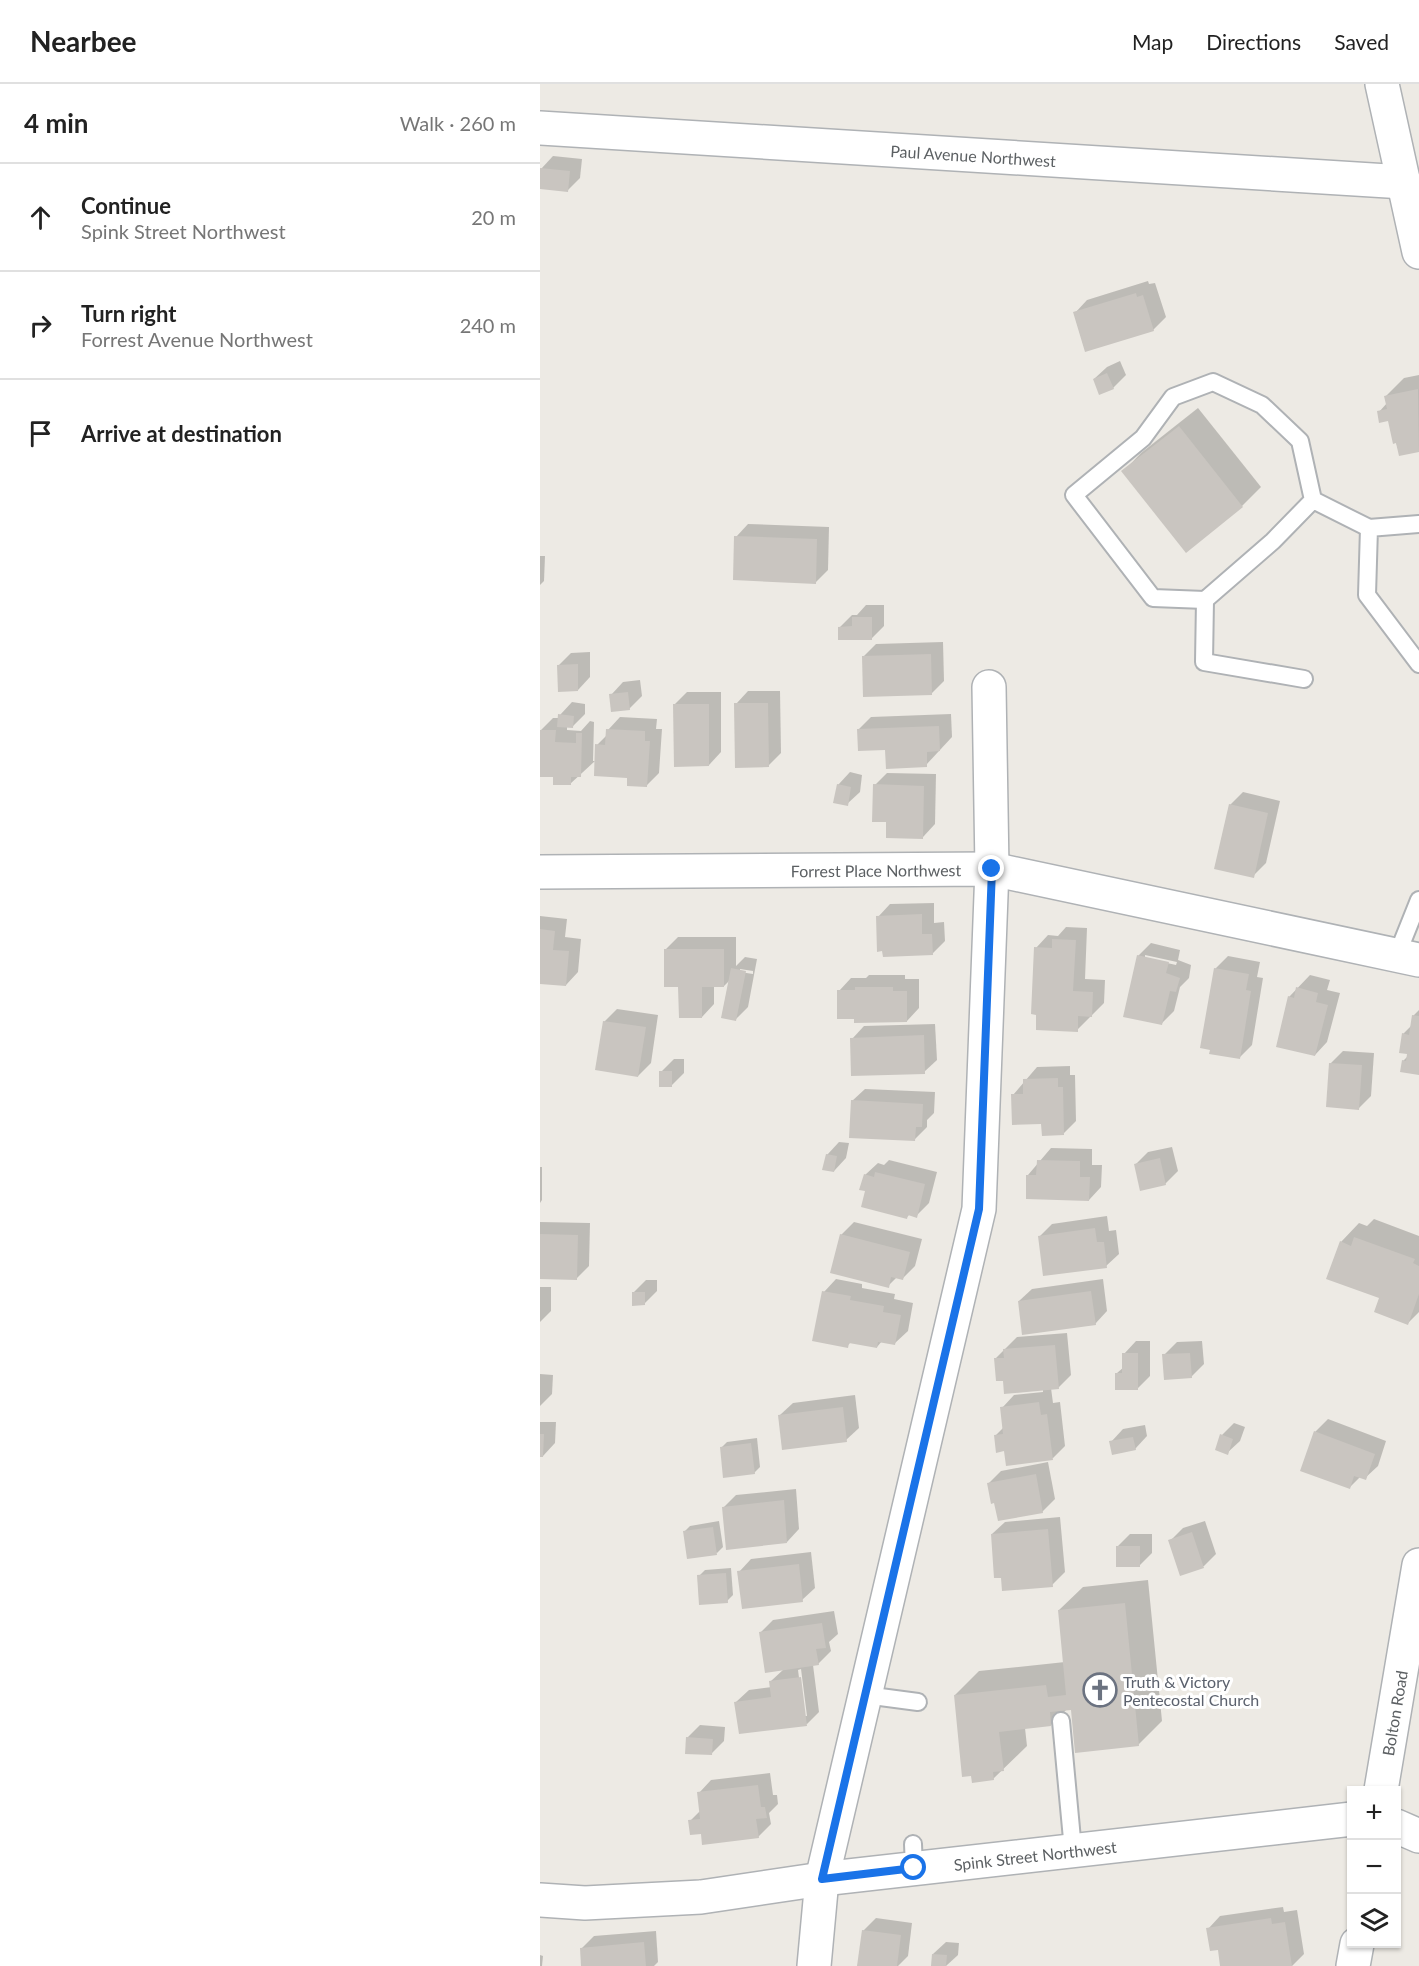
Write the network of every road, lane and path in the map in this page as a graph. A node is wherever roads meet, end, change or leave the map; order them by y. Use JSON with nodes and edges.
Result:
{"nodes":[{"id":1,"x":1382,"y":84,"type":"edge"},
{"id":2,"x":540,"y":128,"type":"edge"},
{"id":3,"x":1404,"y":182,"type":"junction"},
{"id":4,"x":1419,"y":252,"type":"edge"},
{"id":5,"x":1313,"y":500,"type":"junction"},
{"id":6,"x":1419,"y":524,"type":"edge"},
{"id":7,"x":1369,"y":528,"type":"junction"},
{"id":8,"x":1205,"y":600,"type":"junction"},
{"id":9,"x":1419,"y":664,"type":"edge"},
{"id":10,"x":1304,"y":680,"type":"dead end"},
{"id":11,"x":989,"y":687,"type":"dead end"},
{"id":12,"x":992,"y":869,"type":"junction"},
{"id":13,"x":540,"y":872,"type":"edge"},
{"id":14,"x":1419,"y":900,"type":"edge"},
{"id":15,"x":1408,"y":958,"type":"edge"},
{"id":16,"x":1419,"y":1565,"type":"edge"},
{"id":17,"x":865,"y":1695,"type":"junction"},
{"id":18,"x":918,"y":1702,"type":"dead end"},
{"id":19,"x":1061,"y":1721,"type":"dead end"},
{"id":20,"x":1382,"y":1786,"type":"edge"},
{"id":21,"x":1347,"y":1820,"type":"edge"},
{"id":22,"x":1401,"y":1828,"type":"edge"},
{"id":23,"x":1419,"y":1836,"type":"edge"},
{"id":24,"x":1073,"y":1851,"type":"junction"},
{"id":25,"x":822,"y":1879,"type":"junction"},
{"id":26,"x":540,"y":1900,"type":"edge"},
{"id":27,"x":1356,"y":1948,"type":"edge"},
{"id":28,"x":814,"y":1966,"type":"edge"},
{"id":29,"x":1353,"y":1966,"type":"edge"}],
"edges":[{"from":1,"to":3,"type":"street"},
{"from":2,"to":3,"type":"street","name":"Paul Avenue Northwest"},
{"from":3,"to":4,"type":"street"},
{"from":5,"to":7,"type":"lane"},
{"from":5,"to":8,"type":"lane"},
{"from":5,"to":8,"type":"lane"},
{"from":6,"to":7,"type":"lane"},
{"from":7,"to":9,"type":"lane"},
{"from":8,"to":10,"type":"lane"},
{"from":11,"to":12,"type":"street"},
{"from":12,"to":13,"type":"street","name":"Forrest Place Northwest"},
{"from":12,"to":15,"type":"street","name":"Forrest Place Northwest"},
{"from":12,"to":17,"type":"street"},
{"from":14,"to":15,"type":"lane"},
{"from":16,"to":20,"type":"street","name":"Bolton Road"},
{"from":17,"to":18,"type":"lane"},
{"from":17,"to":25,"type":"street"},
{"from":19,"to":24,"type":"lane"},
{"from":21,"to":24,"type":"street","name":"Spink Street Northwest"},
{"from":22,"to":23,"type":"street"},
{"from":24,"to":25,"type":"street","name":"Spink Street Northwest"},
{"from":25,"to":26,"type":"street","name":"Spink Street Northwest"},
{"from":25,"to":28,"type":"street"},
{"from":27,"to":29,"type":"street"}]}
